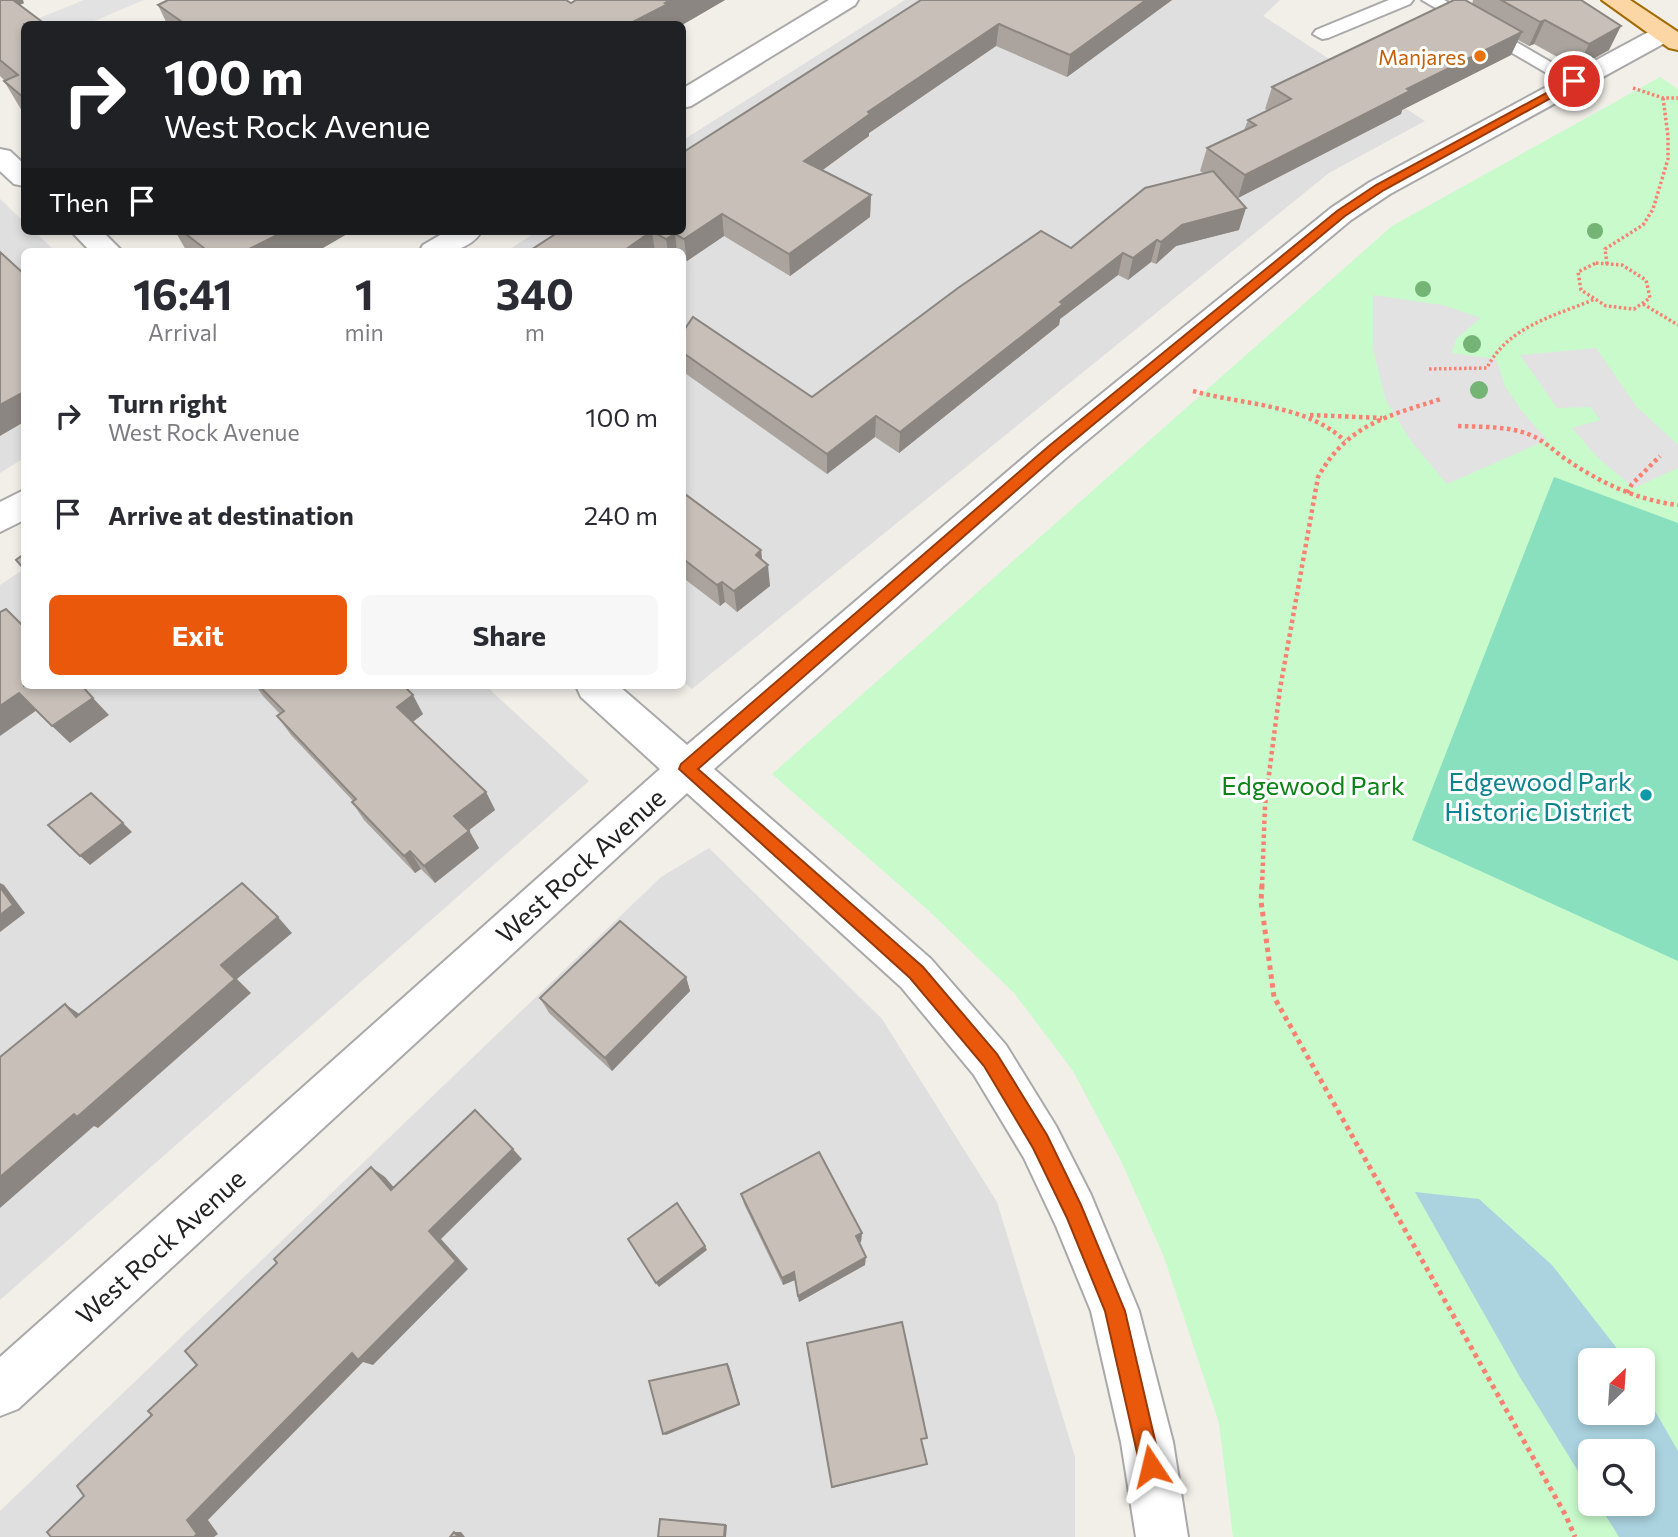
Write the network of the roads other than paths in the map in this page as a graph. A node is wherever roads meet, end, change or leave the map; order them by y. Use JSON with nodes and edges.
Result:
{"nodes":[{"id":1,"x":846,"y":0,"type":"edge"},
{"id":2,"x":1404,"y":0,"type":"edge"},
{"id":3,"x":1431,"y":0,"type":"edge"},
{"id":4,"x":1616,"y":0,"type":"edge"},
{"id":5,"x":1322,"y":34,"type":"dead end"},
{"id":6,"x":1671,"y":38,"type":"edge"},
{"id":7,"x":1574,"y":81,"type":"junction"},
{"id":8,"x":686,"y":98,"type":"edge"},
{"id":9,"x":0,"y":157,"type":"edge"},
{"id":10,"x":21,"y":175,"type":"edge"},
{"id":11,"x":90,"y":235,"type":"edge"},
{"id":12,"x":461,"y":235,"type":"edge"},
{"id":13,"x":104,"y":248,"type":"edge"},
{"id":14,"x":440,"y":248,"type":"edge"},
{"id":15,"x":21,"y":505,"type":"edge"},
{"id":16,"x":0,"y":519,"type":"edge"},
{"id":17,"x":597,"y":689,"type":"edge"},
{"id":18,"x":687,"y":769,"type":"junction"},
{"id":19,"x":0,"y":1391,"type":"edge"},
{"id":20,"x":1162,"y":1537,"type":"edge"}],
"edges":[{"from":1,"to":8,"type":"street"},
{"from":2,"to":5,"type":"lane"},
{"from":3,"to":7,"type":"lane"},
{"from":4,"to":6,"type":"main road"},
{"from":6,"to":7,"type":"street","name":"West Rock Avenue"},
{"from":7,"to":18,"type":"street","name":"West Rock Avenue"},
{"from":9,"to":10,"type":"street"},
{"from":11,"to":13,"type":"street"},
{"from":12,"to":14,"type":"street"},
{"from":15,"to":16,"type":"street"},
{"from":17,"to":18,"type":"street"},
{"from":18,"to":19,"type":"street","name":"West Rock Avenue"},
{"from":18,"to":20,"type":"street"}]}
